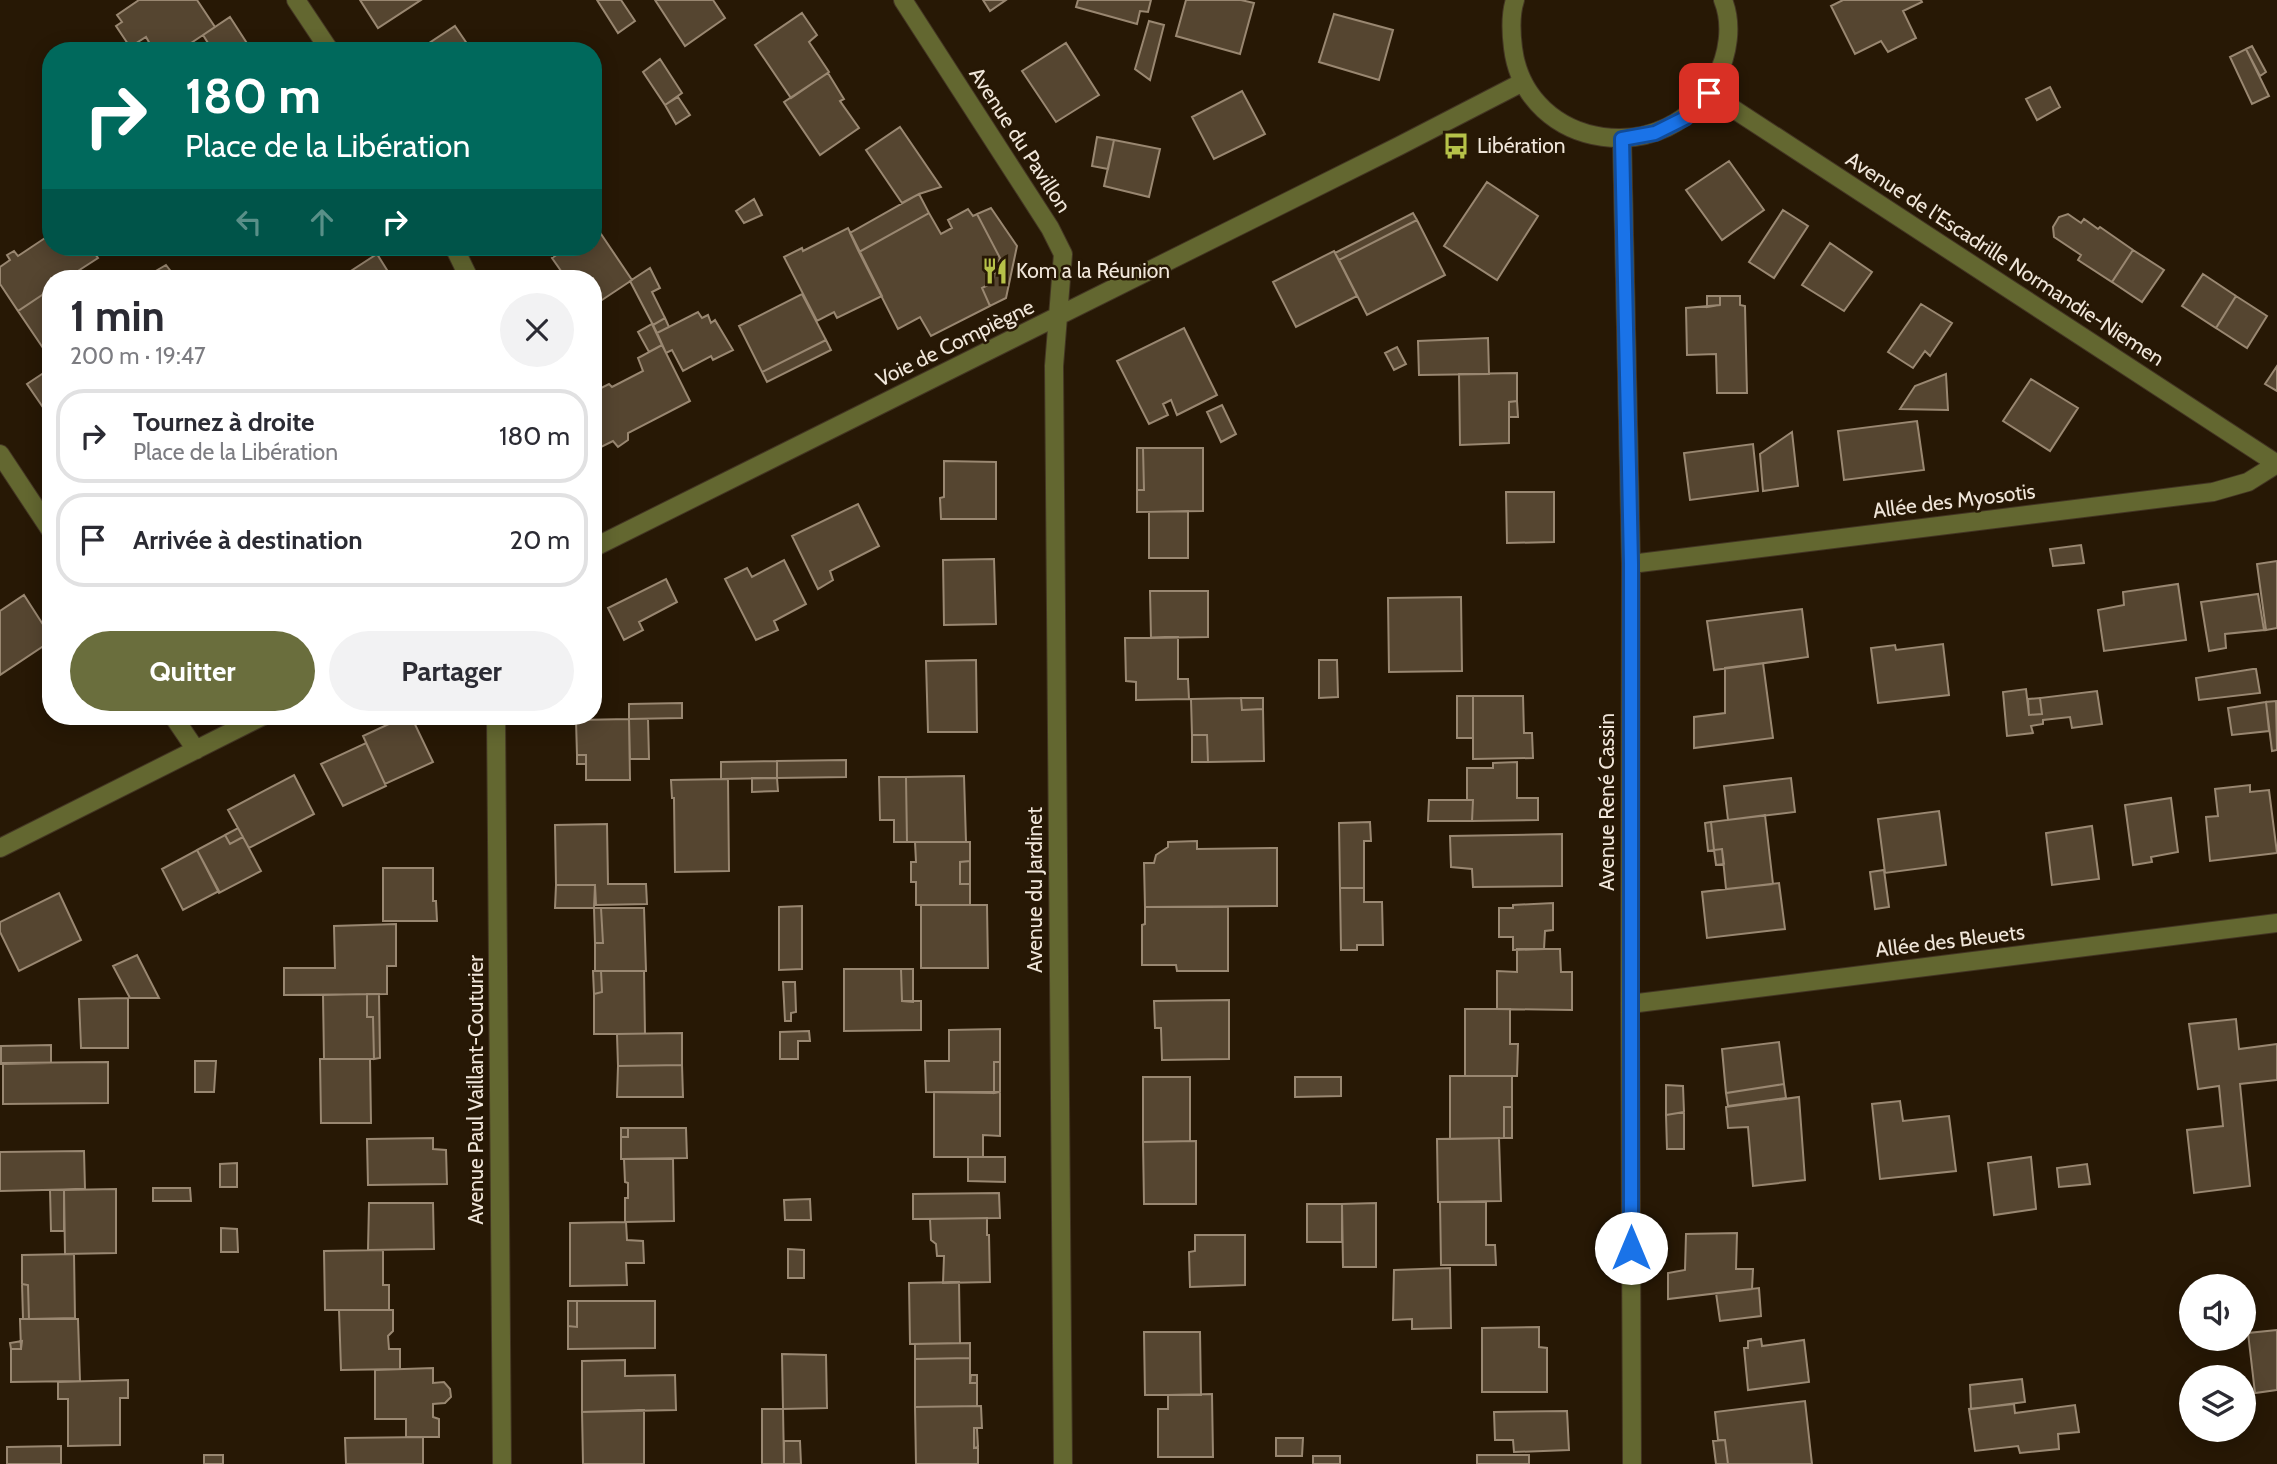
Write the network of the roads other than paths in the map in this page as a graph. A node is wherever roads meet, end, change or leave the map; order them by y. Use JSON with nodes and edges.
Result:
{"nodes":[{"id":1,"x":296,"y":0,"type":"edge"},
{"id":2,"x":903,"y":0,"type":"edge"},
{"id":3,"x":1723,"y":0,"type":"edge"},
{"id":4,"x":1509,"y":1,"type":"edge"},
{"id":5,"x":324,"y":42,"type":"edge"},
{"id":6,"x":1523,"y":82,"type":"junction"},
{"id":7,"x":1709,"y":93,"type":"junction"},
{"id":8,"x":1622,"y":139,"type":"junction"},
{"id":9,"x":1059,"y":316,"type":"junction"},
{"id":10,"x":0,"y":454,"type":"edge"},
{"id":11,"x":2277,"y":464,"type":"edge"},
{"id":12,"x":42,"y":517,"type":"edge"},
{"id":13,"x":602,"y":544,"type":"edge"},
{"id":14,"x":1631,"y":564,"type":"junction"},
{"id":15,"x":179,"y":725,"type":"edge"},
{"id":16,"x":245,"y":725,"type":"edge"},
{"id":17,"x":496,"y":725,"type":"edge"},
{"id":18,"x":196,"y":750,"type":"junction"},
{"id":19,"x":0,"y":848,"type":"edge"},
{"id":20,"x":2277,"y":923,"type":"edge"},
{"id":21,"x":1630,"y":1004,"type":"junction"},
{"id":22,"x":502,"y":1464,"type":"edge"},
{"id":23,"x":1063,"y":1464,"type":"edge"},
{"id":24,"x":1632,"y":1464,"type":"edge"}],
"edges":[{"from":1,"to":5,"type":"street"},
{"from":2,"to":9,"type":"street","name":"Avenue du Pavillon"},
{"from":3,"to":7,"type":"street"},
{"from":4,"to":6,"type":"street"},
{"from":6,"to":8,"type":"street"},
{"from":6,"to":9,"type":"street","name":"Voie de Compiègne"},
{"from":7,"to":8,"type":"street"},
{"from":7,"to":11,"type":"street","name":"Avenue de l'Escadrille Normandie-Niemen"},
{"from":8,"to":14,"type":"street","name":"Avenue René Cassin"},
{"from":9,"to":13,"type":"street","name":"Voie de Compiègne"},
{"from":9,"to":23,"type":"street","name":"Avenue du Jardinet"},
{"from":10,"to":12,"type":"street"},
{"from":11,"to":14,"type":"street","name":"Allée des Myosotis"},
{"from":14,"to":21,"type":"street","name":"Avenue René Cassin"},
{"from":15,"to":18,"type":"street"},
{"from":16,"to":18,"type":"street"},
{"from":17,"to":22,"type":"street","name":"Avenue Paul Vaillant-Couturier"},
{"from":18,"to":19,"type":"street"},
{"from":20,"to":21,"type":"street","name":"Allée des Bleuets"},
{"from":21,"to":24,"type":"street","name":"Avenue René Cassin"}]}
